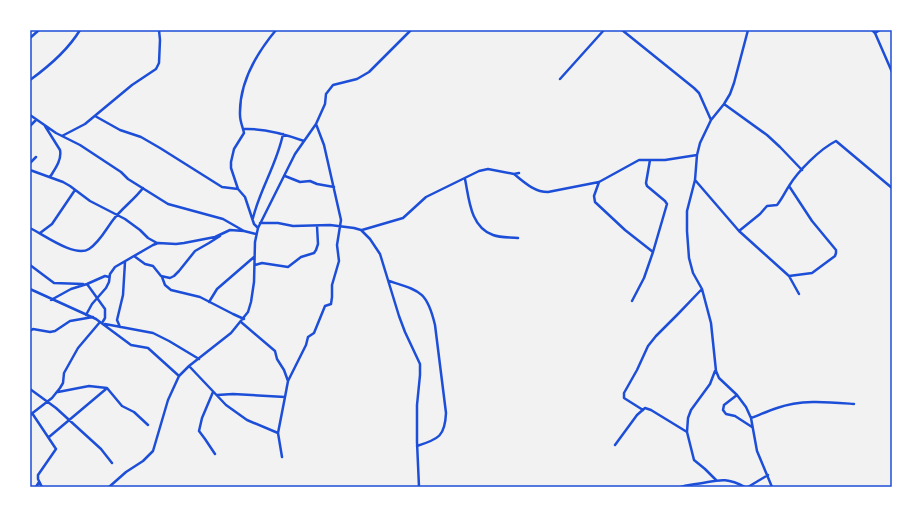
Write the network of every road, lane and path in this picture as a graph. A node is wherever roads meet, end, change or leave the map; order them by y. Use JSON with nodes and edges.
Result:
{"nodes":[{"id":1,"x":39,"y":30,"type":"edge"},
{"id":2,"x":80,"y":30,"type":"edge"},
{"id":3,"x":159,"y":30,"type":"edge"},
{"id":4,"x":276,"y":30,"type":"edge"},
{"id":5,"x":411,"y":30,"type":"edge"},
{"id":6,"x":604,"y":30,"type":"edge"},
{"id":7,"x":622,"y":30,"type":"edge"},
{"id":8,"x":748,"y":30,"type":"edge"},
{"id":9,"x":872,"y":30,"type":"edge"},
{"id":10,"x":880,"y":30,"type":"edge"},
{"id":11,"x":876,"y":33,"type":"junction"},
{"id":12,"x":30,"y":38,"type":"edge"},
{"id":13,"x":892,"y":72,"type":"edge"},
{"id":14,"x":560,"y":79,"type":"dead end"},
{"id":15,"x":30,"y":80,"type":"edge"},
{"id":16,"x":724,"y":104,"type":"junction"},
{"id":17,"x":30,"y":115,"type":"edge"},
{"id":18,"x":94,"y":116,"type":"junction"},
{"id":19,"x":36,"y":120,"type":"junction"},
{"id":20,"x":711,"y":120,"type":"junction"},
{"id":21,"x":316,"y":124,"type":"junction"},
{"id":22,"x":44,"y":125,"type":"junction"},
{"id":23,"x":30,"y":126,"type":"edge"},
{"id":24,"x":243,"y":129,"type":"junction"},
{"id":25,"x":283,"y":134,"type":"junction"},
{"id":26,"x":61,"y":136,"type":"junction"},
{"id":27,"x":304,"y":141,"type":"junction"},
{"id":28,"x":697,"y":155,"type":"junction"},
{"id":29,"x":36,"y":157,"type":"dead end"},
{"id":30,"x":650,"y":160,"type":"junction"},
{"id":31,"x":30,"y":163,"type":"edge"},
{"id":32,"x":30,"y":170,"type":"edge"},
{"id":33,"x":802,"y":170,"type":"junction"},
{"id":34,"x":519,"y":173,"type":"dead end"},
{"id":35,"x":514,"y":174,"type":"junction"},
{"id":36,"x":285,"y":176,"type":"junction"},
{"id":37,"x":50,"y":177,"type":"junction"},
{"id":38,"x":465,"y":179,"type":"junction"},
{"id":39,"x":695,"y":180,"type":"junction"},
{"id":40,"x":599,"y":182,"type":"junction"},
{"id":41,"x":789,"y":186,"type":"junction"},
{"id":42,"x":334,"y":187,"type":"junction"},
{"id":43,"x":143,"y":188,"type":"junction"},
{"id":44,"x":892,"y":188,"type":"edge"},
{"id":45,"x":238,"y":189,"type":"junction"},
{"id":46,"x":75,"y":190,"type":"junction"},
{"id":47,"x":117,"y":215,"type":"junction"},
{"id":48,"x":252,"y":218,"type":"junction"},
{"id":49,"x":260,"y":223,"type":"junction"},
{"id":50,"x":318,"y":226,"type":"junction"},
{"id":51,"x":340,"y":226,"type":"junction"},
{"id":52,"x":30,"y":228,"type":"edge"},
{"id":53,"x":258,"y":228,"type":"junction"},
{"id":54,"x":361,"y":230,"type":"junction"},
{"id":55,"x":244,"y":231,"type":"junction"},
{"id":56,"x":739,"y":231,"type":"junction"},
{"id":57,"x":40,"y":233,"type":"junction"},
{"id":58,"x":222,"y":234,"type":"junction"},
{"id":59,"x":256,"y":234,"type":"junction"},
{"id":60,"x":518,"y":238,"type":"dead end"},
{"id":61,"x":158,"y":243,"type":"junction"},
{"id":62,"x":653,"y":252,"type":"junction"},
{"id":63,"x":134,"y":256,"type":"junction"},
{"id":64,"x":255,"y":257,"type":"junction"},
{"id":65,"x":125,"y":262,"type":"junction"},
{"id":66,"x":30,"y":265,"type":"edge"},
{"id":67,"x":255,"y":265,"type":"junction"},
{"id":68,"x":161,"y":276,"type":"junction"},
{"id":69,"x":789,"y":276,"type":"junction"},
{"id":70,"x":109,"y":277,"type":"junction"},
{"id":71,"x":388,"y":281,"type":"junction"},
{"id":72,"x":86,"y":284,"type":"junction"},
{"id":73,"x":702,"y":289,"type":"junction"},
{"id":74,"x":30,"y":290,"type":"edge"},
{"id":75,"x":799,"y":294,"type":"dead end"},
{"id":76,"x":96,"y":298,"type":"junction"},
{"id":77,"x":51,"y":300,"type":"junction"},
{"id":78,"x":632,"y":301,"type":"dead end"},
{"id":79,"x":209,"y":302,"type":"junction"},
{"id":80,"x":86,"y":314,"type":"junction"},
{"id":81,"x":94,"y":318,"type":"junction"},
{"id":82,"x":244,"y":319,"type":"junction"},
{"id":83,"x":241,"y":322,"type":"junction"},
{"id":84,"x":102,"y":323,"type":"junction"},
{"id":85,"x":120,"y":327,"type":"junction"},
{"id":86,"x":30,"y":331,"type":"edge"},
{"id":87,"x":199,"y":359,"type":"junction"},
{"id":88,"x":189,"y":366,"type":"junction"},
{"id":89,"x":716,"y":371,"type":"junction"},
{"id":90,"x":179,"y":376,"type":"junction"},
{"id":91,"x":288,"y":381,"type":"junction"},
{"id":92,"x":107,"y":388,"type":"junction"},
{"id":93,"x":30,"y":389,"type":"edge"},
{"id":94,"x":57,"y":392,"type":"junction"},
{"id":95,"x":215,"y":393,"type":"junction"},
{"id":96,"x":737,"y":395,"type":"junction"},
{"id":97,"x":285,"y":397,"type":"junction"},
{"id":98,"x":48,"y":401,"type":"junction"},
{"id":99,"x":854,"y":404,"type":"dead end"},
{"id":100,"x":643,"y":410,"type":"junction"},
{"id":101,"x":31,"y":414,"type":"edge"},
{"id":102,"x":751,"y":418,"type":"junction"},
{"id":103,"x":69,"y":421,"type":"junction"},
{"id":104,"x":148,"y":425,"type":"dead end"},
{"id":105,"x":753,"y":427,"type":"junction"},
{"id":106,"x":687,"y":432,"type":"junction"},
{"id":107,"x":278,"y":433,"type":"junction"},
{"id":108,"x":48,"y":437,"type":"junction"},
{"id":109,"x":615,"y":445,"type":"dead end"},
{"id":110,"x":417,"y":446,"type":"junction"},
{"id":111,"x":215,"y":454,"type":"dead end"},
{"id":112,"x":282,"y":457,"type":"dead end"},
{"id":113,"x":112,"y":463,"type":"dead end"},
{"id":114,"x":768,"y":475,"type":"junction"},
{"id":115,"x":716,"y":480,"type":"junction"},
{"id":116,"x":39,"y":481,"type":"junction"},
{"id":117,"x":36,"y":487,"type":"edge"},
{"id":118,"x":42,"y":487,"type":"edge"},
{"id":119,"x":109,"y":487,"type":"edge"},
{"id":120,"x":419,"y":487,"type":"edge"},
{"id":121,"x":681,"y":487,"type":"edge"},
{"id":122,"x":746,"y":487,"type":"edge"},
{"id":123,"x":772,"y":487,"type":"edge"}],
"edges":[{"from":1,"to":12,"type":"street"},
{"from":2,"to":15,"type":"street"},
{"from":3,"to":18,"type":"street"},
{"from":4,"to":24,"type":"street"},
{"from":5,"to":21,"type":"street"},
{"from":6,"to":14,"type":"street"},
{"from":7,"to":20,"type":"street"},
{"from":8,"to":16,"type":"street"},
{"from":9,"to":11,"type":"street"},
{"from":10,"to":11,"type":"street"},
{"from":11,"to":13,"type":"street"},
{"from":16,"to":20,"type":"street"},
{"from":16,"to":33,"type":"street"},
{"from":17,"to":19,"type":"street"},
{"from":18,"to":26,"type":"street"},
{"from":18,"to":45,"type":"street"},
{"from":19,"to":22,"type":"street"},
{"from":19,"to":23,"type":"street"},
{"from":20,"to":28,"type":"street"},
{"from":21,"to":27,"type":"street"},
{"from":21,"to":42,"type":"street"},
{"from":22,"to":26,"type":"street"},
{"from":22,"to":37,"type":"street"},
{"from":24,"to":25,"type":"street"},
{"from":24,"to":45,"type":"street"},
{"from":25,"to":27,"type":"street"},
{"from":25,"to":48,"type":"street"},
{"from":26,"to":43,"type":"street"},
{"from":27,"to":36,"type":"street"},
{"from":28,"to":30,"type":"street"},
{"from":28,"to":39,"type":"street"},
{"from":29,"to":31,"type":"street"},
{"from":30,"to":40,"type":"street"},
{"from":30,"to":62,"type":"street"},
{"from":32,"to":37,"type":"street"},
{"from":33,"to":41,"type":"street"},
{"from":33,"to":44,"type":"street"},
{"from":34,"to":35,"type":"street"},
{"from":35,"to":38,"type":"street"},
{"from":35,"to":40,"type":"street"},
{"from":36,"to":42,"type":"street"},
{"from":36,"to":49,"type":"street"},
{"from":37,"to":46,"type":"street"},
{"from":38,"to":54,"type":"street"},
{"from":38,"to":60,"type":"street"},
{"from":39,"to":56,"type":"street"},
{"from":39,"to":73,"type":"street"},
{"from":40,"to":62,"type":"street"},
{"from":41,"to":56,"type":"street"},
{"from":41,"to":69,"type":"street"},
{"from":42,"to":51,"type":"street"},
{"from":43,"to":47,"type":"street"},
{"from":43,"to":55,"type":"street"},
{"from":45,"to":48,"type":"street"},
{"from":46,"to":47,"type":"street"},
{"from":46,"to":57,"type":"street"},
{"from":47,"to":57,"type":"street"},
{"from":47,"to":61,"type":"street"},
{"from":48,"to":53,"type":"street"},
{"from":49,"to":50,"type":"street"},
{"from":49,"to":53,"type":"street"},
{"from":50,"to":51,"type":"street"},
{"from":50,"to":67,"type":"street"},
{"from":51,"to":54,"type":"street"},
{"from":51,"to":91,"type":"street"},
{"from":52,"to":57,"type":"street"},
{"from":53,"to":59,"type":"street"},
{"from":54,"to":71,"type":"street"},
{"from":55,"to":58,"type":"street"},
{"from":55,"to":59,"type":"street"},
{"from":56,"to":69,"type":"street"},
{"from":58,"to":61,"type":"street"},
{"from":58,"to":68,"type":"street"},
{"from":59,"to":64,"type":"street"},
{"from":61,"to":63,"type":"street"},
{"from":62,"to":78,"type":"street"},
{"from":63,"to":65,"type":"street"},
{"from":63,"to":68,"type":"street"},
{"from":64,"to":67,"type":"street"},
{"from":64,"to":79,"type":"street"},
{"from":65,"to":70,"type":"street"},
{"from":65,"to":85,"type":"street"},
{"from":66,"to":72,"type":"street"},
{"from":67,"to":82,"type":"street"},
{"from":68,"to":79,"type":"street"},
{"from":69,"to":75,"type":"street"},
{"from":70,"to":72,"type":"street"},
{"from":70,"to":76,"type":"street"},
{"from":71,"to":110,"type":"street"},
{"from":71,"to":110,"type":"street"},
{"from":72,"to":76,"type":"street"},
{"from":72,"to":77,"type":"street"},
{"from":73,"to":89,"type":"street"},
{"from":73,"to":100,"type":"street"},
{"from":74,"to":77,"type":"street"},
{"from":76,"to":80,"type":"street"},
{"from":76,"to":84,"type":"street"},
{"from":77,"to":80,"type":"street"},
{"from":79,"to":82,"type":"street"},
{"from":80,"to":81,"type":"street"},
{"from":81,"to":84,"type":"street"},
{"from":81,"to":86,"type":"street"},
{"from":82,"to":83,"type":"street"},
{"from":83,"to":87,"type":"street"},
{"from":83,"to":91,"type":"street"},
{"from":84,"to":85,"type":"street"},
{"from":84,"to":90,"type":"street"},
{"from":84,"to":94,"type":"street"},
{"from":85,"to":87,"type":"street"},
{"from":87,"to":88,"type":"street"},
{"from":88,"to":90,"type":"street"},
{"from":88,"to":95,"type":"street"},
{"from":89,"to":96,"type":"street"},
{"from":89,"to":106,"type":"street"},
{"from":90,"to":119,"type":"street"},
{"from":91,"to":97,"type":"street"},
{"from":92,"to":94,"type":"street"},
{"from":92,"to":103,"type":"street"},
{"from":92,"to":104,"type":"street"},
{"from":93,"to":98,"type":"street"},
{"from":94,"to":98,"type":"street"},
{"from":95,"to":97,"type":"street"},
{"from":95,"to":107,"type":"street"},
{"from":95,"to":111,"type":"street"},
{"from":96,"to":102,"type":"street"},
{"from":96,"to":105,"type":"street"},
{"from":97,"to":107,"type":"street"},
{"from":98,"to":101,"type":"street"},
{"from":98,"to":103,"type":"street"},
{"from":99,"to":102,"type":"street"},
{"from":100,"to":106,"type":"street"},
{"from":100,"to":109,"type":"street"},
{"from":101,"to":108,"type":"street"},
{"from":102,"to":105,"type":"street"},
{"from":103,"to":108,"type":"street"},
{"from":103,"to":113,"type":"street"},
{"from":105,"to":114,"type":"street"},
{"from":106,"to":115,"type":"street"},
{"from":107,"to":112,"type":"street"},
{"from":108,"to":116,"type":"street"},
{"from":110,"to":120,"type":"street"},
{"from":114,"to":122,"type":"street"},
{"from":114,"to":123,"type":"street"},
{"from":115,"to":121,"type":"street"},
{"from":115,"to":122,"type":"street"},
{"from":116,"to":117,"type":"street"},
{"from":116,"to":118,"type":"street"}]}
